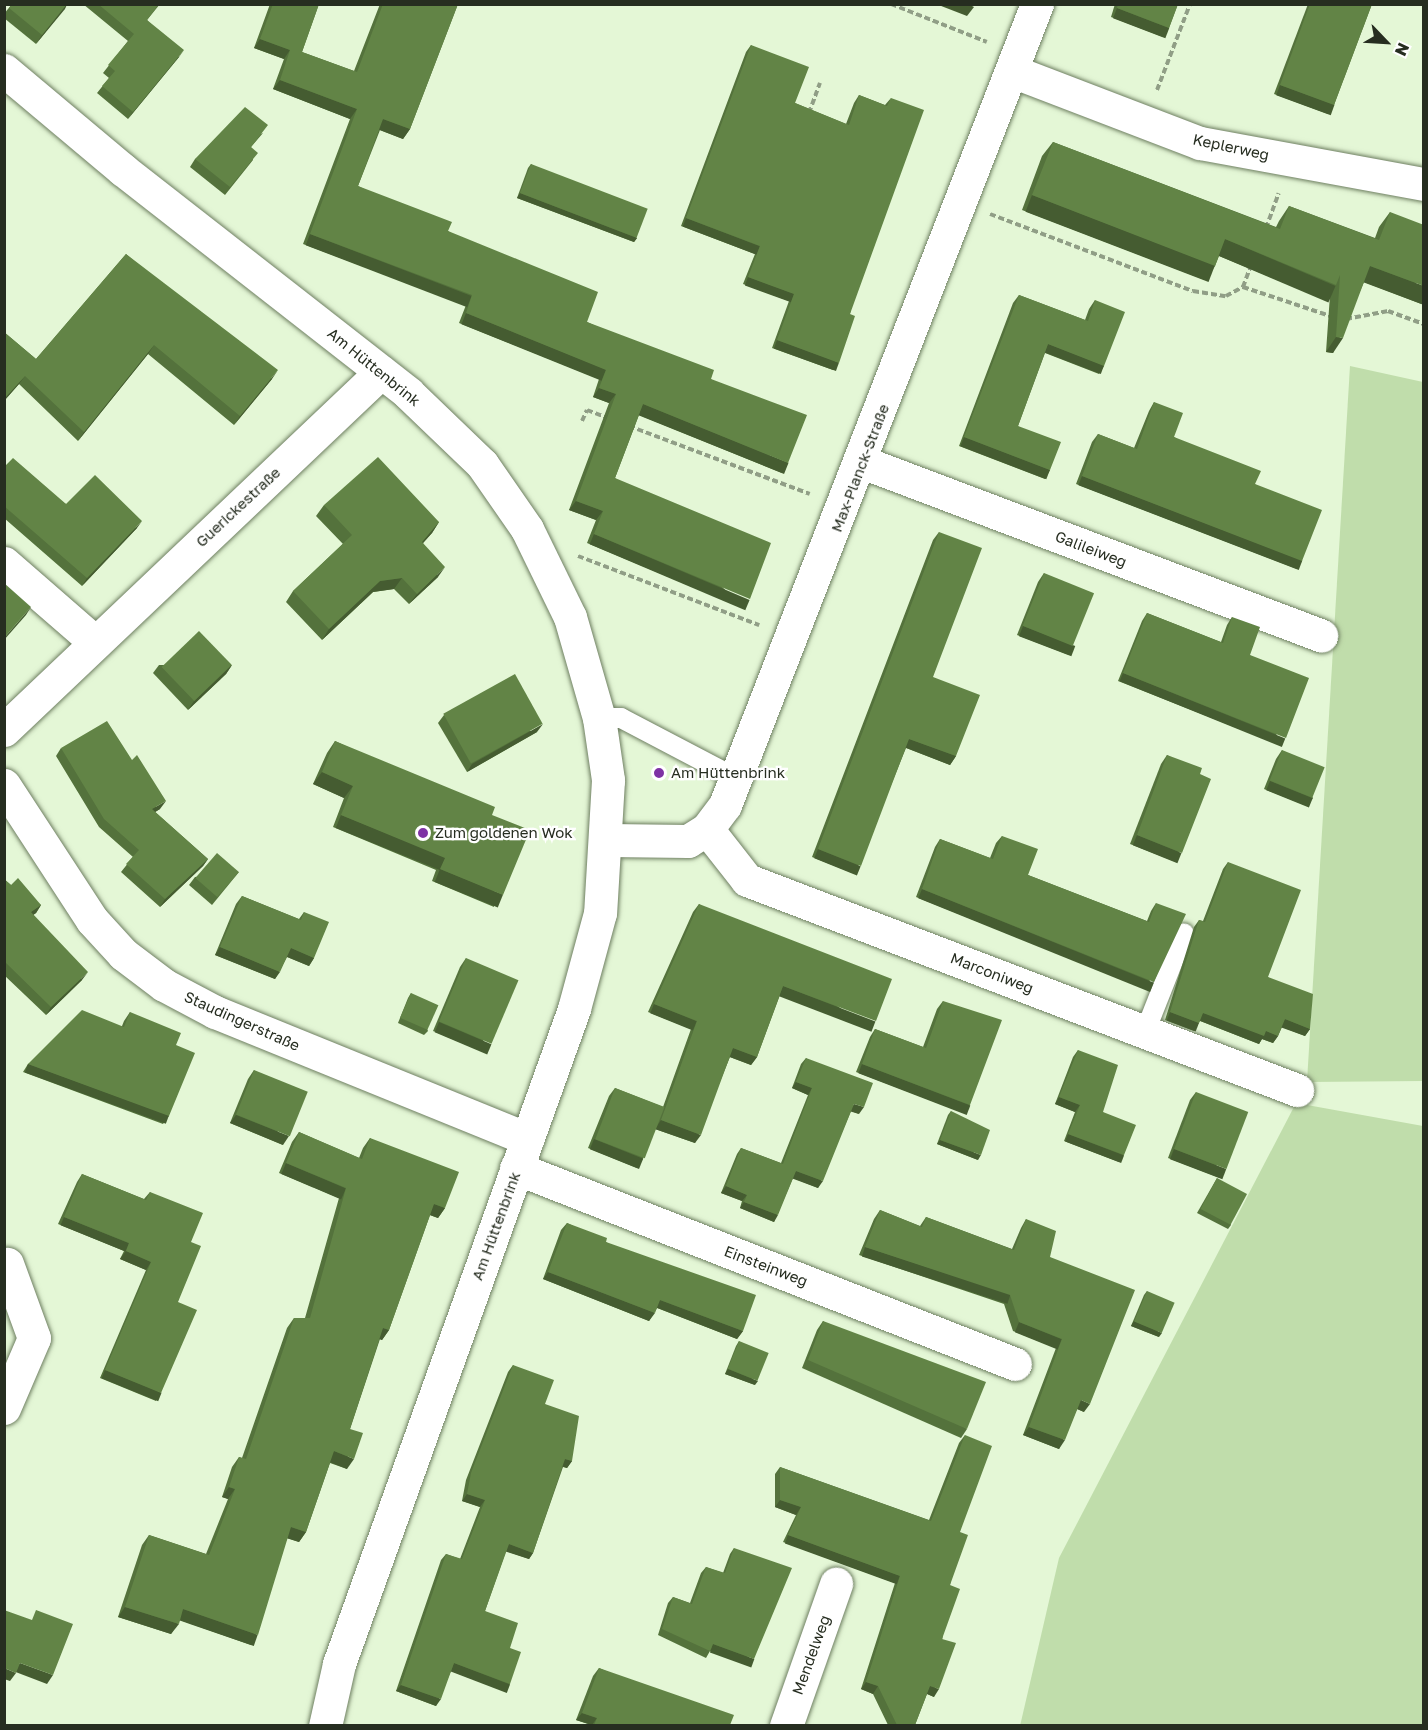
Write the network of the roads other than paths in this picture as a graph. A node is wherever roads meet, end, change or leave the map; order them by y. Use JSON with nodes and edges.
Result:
{"nodes":[{"id":1,"x":1037,"y":4,"type":"edge"},
{"id":2,"x":1016,"y":62,"type":"junction"},
{"id":3,"x":4,"y":70,"type":"edge"},
{"id":4,"x":1424,"y":184,"type":"edge"},
{"id":5,"x":381,"y":372,"type":"junction"},
{"id":6,"x":862,"y":462,"type":"junction"},
{"id":7,"x":4,"y":563,"type":"edge"},
{"id":8,"x":1321,"y":635,"type":"dead end"},
{"id":9,"x":95,"y":642,"type":"junction"},
{"id":10,"x":598,"y":718,"type":"junction"},
{"id":11,"x":4,"y":730,"type":"edge"},
{"id":12,"x":737,"y":779,"type":"junction"},
{"id":13,"x":4,"y":785,"type":"edge"},
{"id":14,"x":707,"y":829,"type":"junction"},
{"id":15,"x":608,"y":840,"type":"junction"},
{"id":16,"x":1184,"y":933,"type":"edge"},
{"id":17,"x":1146,"y":1032,"type":"junction"},
{"id":18,"x":1297,"y":1090,"type":"dead end"},
{"id":19,"x":521,"y":1154,"type":"junction"},
{"id":20,"x":7,"y":1264,"type":"dead end"},
{"id":21,"x":1015,"y":1364,"type":"dead end"},
{"id":22,"x":4,"y":1408,"type":"edge"},
{"id":23,"x":837,"y":1584,"type":"dead end"},
{"id":24,"x":325,"y":1725,"type":"edge"},
{"id":25,"x":786,"y":1725,"type":"edge"}],
"edges":[{"from":1,"to":2,"type":"street","name":"Max-Planck-Straße"},
{"from":2,"to":4,"type":"street","name":"Keplerweg"},
{"from":2,"to":6,"type":"street","name":"Max-Planck-Straße"},
{"from":3,"to":5,"type":"street","name":"Am Hüttenbrink"},
{"from":5,"to":9,"type":"street","name":"Guerickestraße"},
{"from":5,"to":10,"type":"street","name":"Am Hüttenbrink"},
{"from":6,"to":8,"type":"street","name":"Galileiweg"},
{"from":6,"to":12,"type":"street","name":"Max-Planck-Straße"},
{"from":7,"to":9,"type":"street"},
{"from":9,"to":11,"type":"street","name":"Guerickestraße"},
{"from":10,"to":12,"type":"lane"},
{"from":10,"to":15,"type":"street","name":"Am Hüttenbrink"},
{"from":12,"to":14,"type":"street","name":"Max-Planck-Straße"},
{"from":13,"to":19,"type":"street","name":"Staudingerstraße"},
{"from":14,"to":15,"type":"street"},
{"from":14,"to":17,"type":"street","name":"Marconiweg"},
{"from":15,"to":19,"type":"street","name":"Am Hüttenbrink"},
{"from":16,"to":17,"type":"lane"},
{"from":17,"to":18,"type":"street","name":"Marconiweg"},
{"from":19,"to":21,"type":"street","name":"Einsteinweg"},
{"from":19,"to":24,"type":"street","name":"Am Hüttenbrink"},
{"from":20,"to":22,"type":"street"},
{"from":23,"to":25,"type":"street","name":"Mendelweg"}]}
